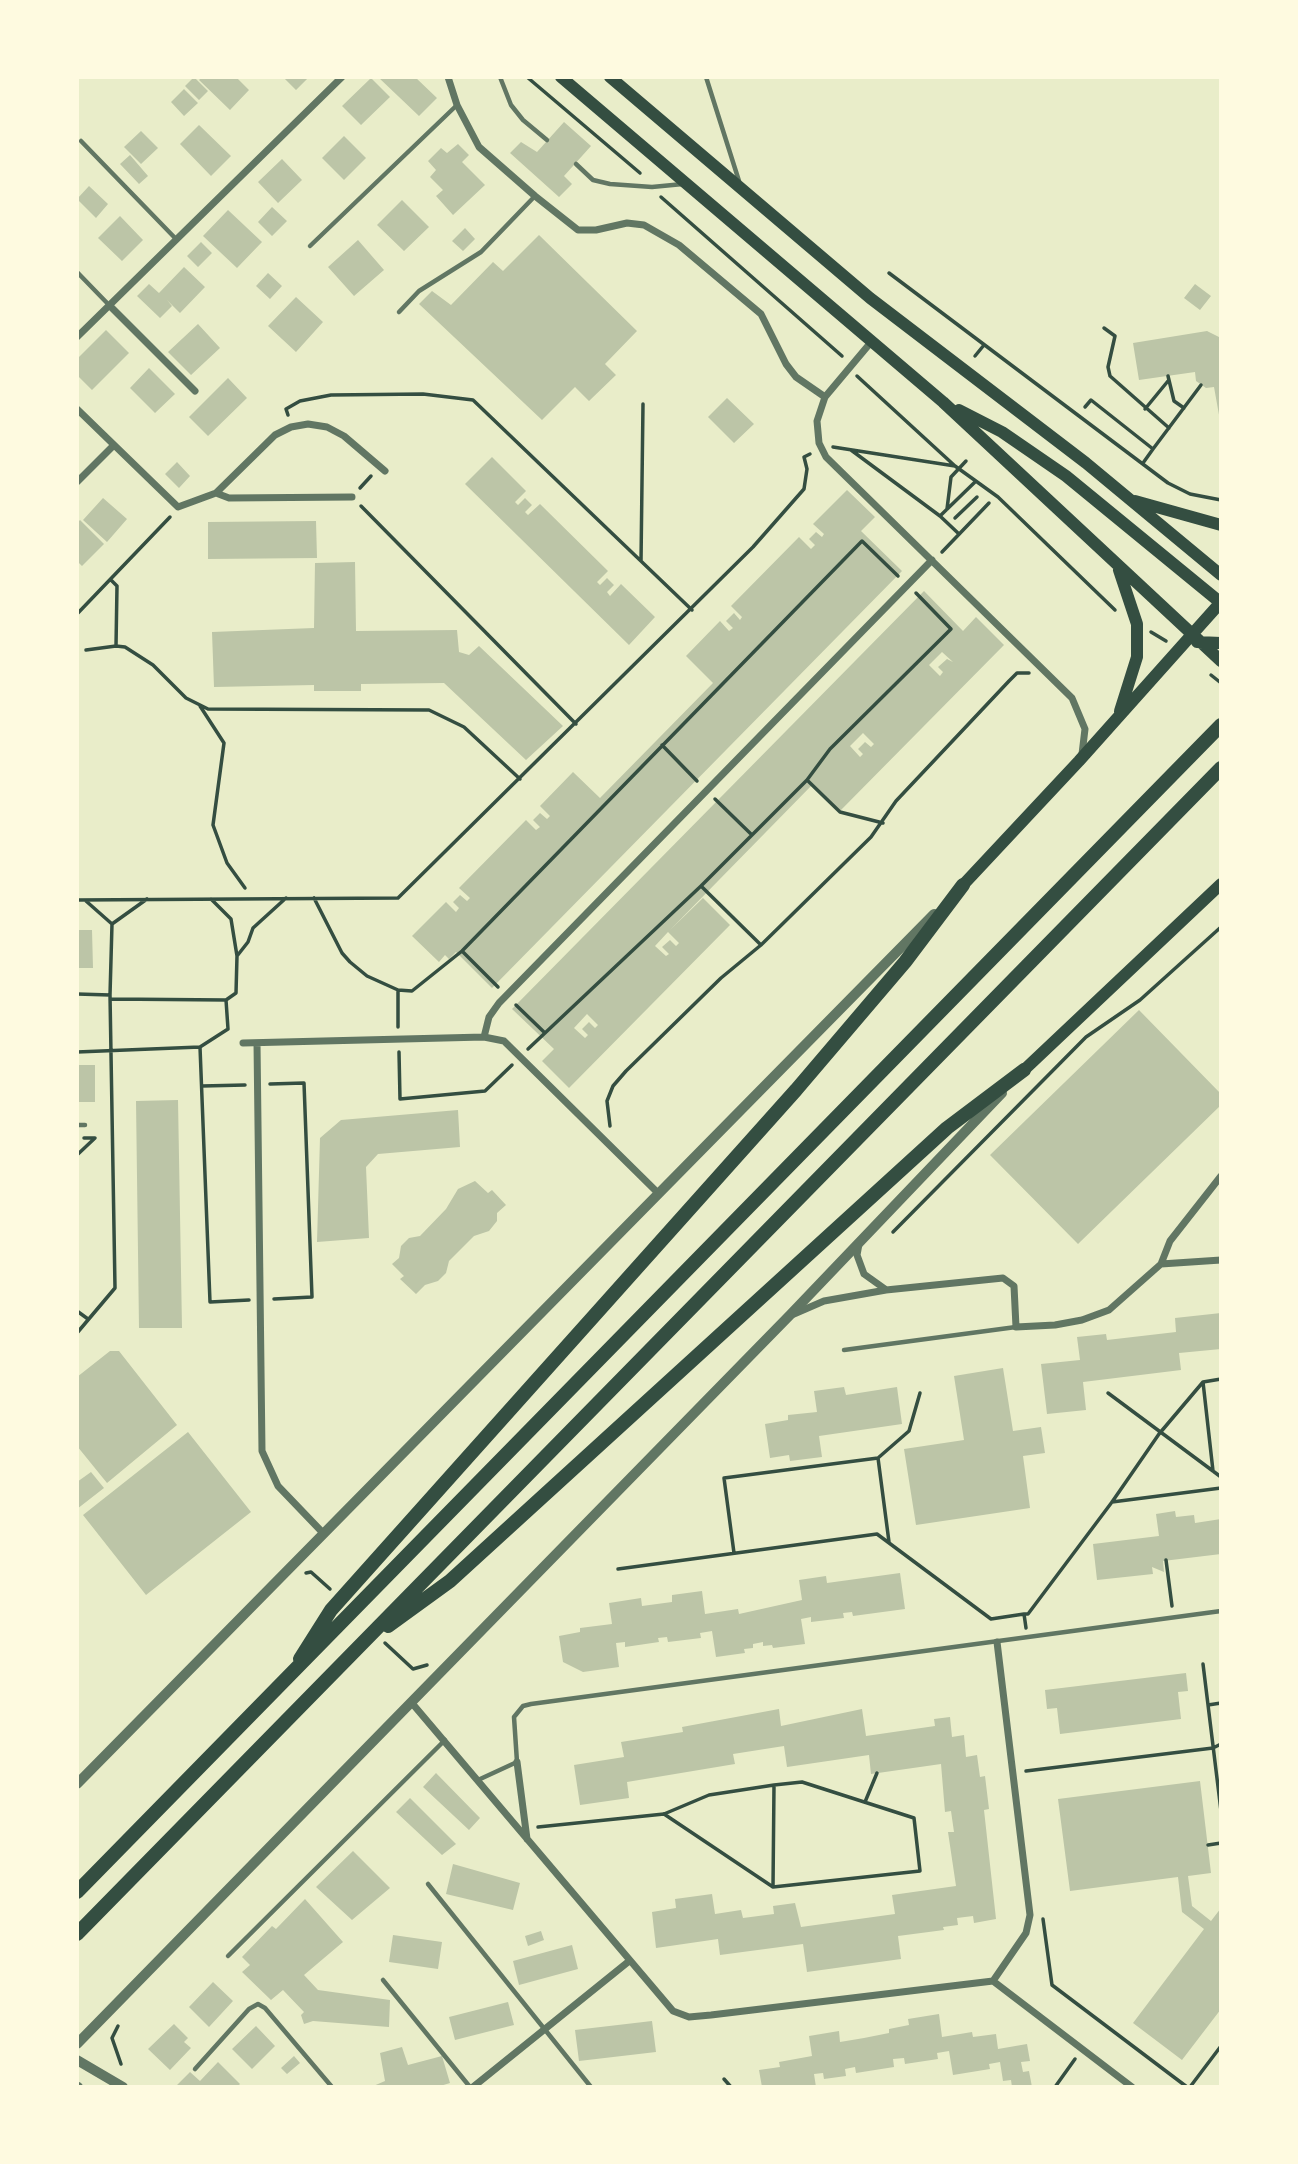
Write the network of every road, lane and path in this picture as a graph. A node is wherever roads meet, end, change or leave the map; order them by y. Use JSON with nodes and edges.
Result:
{"nodes":[{"id":1,"x":342,"y":77,"type":"edge"},
{"id":2,"x":448,"y":77,"type":"edge"},
{"id":3,"x":500,"y":77,"type":"edge"},
{"id":4,"x":527,"y":77,"type":"edge"},
{"id":5,"x":561,"y":77,"type":"edge"},
{"id":6,"x":610,"y":77,"type":"edge"},
{"id":7,"x":706,"y":77,"type":"edge"},
{"id":8,"x":457,"y":105,"type":"junction"},
{"id":9,"x":547,"y":140,"type":"dead end"},
{"id":10,"x":81,"y":141,"type":"dead end"},
{"id":11,"x":576,"y":164,"type":"dead end"},
{"id":12,"x":686,"y":183,"type":"junction"},
{"id":13,"x":652,"y":187,"type":"junction"},
{"id":14,"x":741,"y":189,"type":"junction"},
{"id":15,"x":535,"y":196,"type":"junction"},
{"id":16,"x":176,"y":239,"type":"junction"},
{"id":17,"x":310,"y":246,"type":"dead end"},
{"id":18,"x":77,"y":272,"type":"edge"},
{"id":19,"x":889,"y":274,"type":"dead end"},
{"id":20,"x":109,"y":305,"type":"junction"},
{"id":21,"x":399,"y":312,"type":"dead end"},
{"id":22,"x":1104,"y":328,"type":"dead end"},
{"id":23,"x":77,"y":337,"type":"edge"},
{"id":24,"x":872,"y":341,"type":"junction"},
{"id":25,"x":984,"y":345,"type":"junction"},
{"id":26,"x":975,"y":356,"type":"dead end"},
{"id":27,"x":850,"y":367,"type":"junction"},
{"id":28,"x":1201,"y":384,"type":"dead end"},
{"id":29,"x":195,"y":391,"type":"dead end"},
{"id":30,"x":825,"y":397,"type":"junction"},
{"id":31,"x":943,"y":402,"type":"junction"},
{"id":32,"x":643,"y":404,"type":"dead end"},
{"id":33,"x":1084,"y":407,"type":"dead end"},
{"id":34,"x":1184,"y":408,"type":"junction"},
{"id":35,"x":77,"y":409,"type":"edge"},
{"id":36,"x":1145,"y":409,"type":"junction"},
{"id":37,"x":291,"y":427,"type":"junction"},
{"id":38,"x":1169,"y":428,"type":"junction"},
{"id":39,"x":114,"y":445,"type":"junction"},
{"id":40,"x":822,"y":449,"type":"junction"},
{"id":41,"x":849,"y":449,"type":"junction"},
{"id":42,"x":1153,"y":449,"type":"junction"},
{"id":43,"x":966,"y":461,"type":"dead end"},
{"id":44,"x":1143,"y":463,"type":"junction"},
{"id":45,"x":957,"y":467,"type":"junction"},
{"id":46,"x":383,"y":468,"type":"joint"},
{"id":47,"x":77,"y":482,"type":"edge"},
{"id":48,"x":975,"y":482,"type":"junction"},
{"id":49,"x":216,"y":493,"type":"junction"},
{"id":50,"x":352,"y":497,"type":"junction"},
{"id":51,"x":976,"y":497,"type":"dead end"},
{"id":52,"x":1131,"y":500,"type":"junction"},
{"id":53,"x":1221,"y":500,"type":"edge"},
{"id":54,"x":989,"y":503,"type":"dead end"},
{"id":55,"x":178,"y":507,"type":"junction"},
{"id":56,"x":947,"y":509,"type":"junction"},
{"id":57,"x":940,"y":516,"type":"junction"},
{"id":58,"x":956,"y":518,"type":"dead end"},
{"id":59,"x":1221,"y":525,"type":"edge"},
{"id":60,"x":959,"y":534,"type":"junction"},
{"id":61,"x":941,"y":552,"type":"dead end"},
{"id":62,"x":932,"y":560,"type":"junction"},
{"id":63,"x":641,"y":561,"type":"junction"},
{"id":64,"x":1118,"y":566,"type":"junction"},
{"id":65,"x":1221,"y":575,"type":"edge"},
{"id":66,"x":898,"y":576,"type":"dead end"},
{"id":67,"x":111,"y":580,"type":"junction"},
{"id":68,"x":919,"y":596,"type":"dead end"},
{"id":69,"x":1221,"y":602,"type":"edge"},
{"id":70,"x":692,"y":610,"type":"junction"},
{"id":71,"x":77,"y":614,"type":"edge"},
{"id":72,"x":1121,"y":616,"type":"dead end"},
{"id":73,"x":1175,"y":621,"type":"junction"},
{"id":74,"x":1147,"y":630,"type":"dead end"},
{"id":75,"x":1207,"y":642,"type":"edge"},
{"id":76,"x":116,"y":646,"type":"junction"},
{"id":77,"x":86,"y":650,"type":"dead end"},
{"id":78,"x":1221,"y":661,"type":"edge"},
{"id":79,"x":1038,"y":672,"type":"dead end"},
{"id":80,"x":200,"y":705,"type":"junction"},
{"id":81,"x":1118,"y":716,"type":"junction"},
{"id":82,"x":576,"y":724,"type":"junction"},
{"id":83,"x":1221,"y":725,"type":"edge"},
{"id":84,"x":662,"y":745,"type":"junction"},
{"id":85,"x":1079,"y":761,"type":"junction"},
{"id":86,"x":1221,"y":768,"type":"edge"},
{"id":87,"x":520,"y":779,"type":"junction"},
{"id":88,"x":807,"y":780,"type":"junction"},
{"id":89,"x":696,"y":781,"type":"dead end"},
{"id":90,"x":718,"y":802,"type":"dead end"},
{"id":91,"x":883,"y":823,"type":"junction"},
{"id":92,"x":752,"y":835,"type":"junction"},
{"id":93,"x":1221,"y":884,"type":"edge"},
{"id":94,"x":963,"y":885,"type":"junction"},
{"id":95,"x":702,"y":886,"type":"junction"},
{"id":96,"x":245,"y":888,"type":"dead end"},
{"id":97,"x":210,"y":898,"type":"junction"},
{"id":98,"x":286,"y":898,"type":"junction"},
{"id":99,"x":314,"y":898,"type":"junction"},
{"id":100,"x":147,"y":899,"type":"junction"},
{"id":101,"x":77,"y":900,"type":"edge"},
{"id":102,"x":85,"y":900,"type":"junction"},
{"id":103,"x":112,"y":924,"type":"junction"},
{"id":104,"x":761,"y":945,"type":"junction"},
{"id":105,"x":462,"y":951,"type":"junction"},
{"id":106,"x":237,"y":956,"type":"junction"},
{"id":107,"x":496,"y":985,"type":"dead end"},
{"id":108,"x":398,"y":990,"type":"junction"},
{"id":109,"x":77,"y":994,"type":"edge"},
{"id":110,"x":110,"y":997,"type":"junction"},
{"id":111,"x":226,"y":1000,"type":"junction"},
{"id":112,"x":398,"y":1004,"type":"dead end"},
{"id":113,"x":517,"y":1005,"type":"dead end"},
{"id":114,"x":545,"y":1032,"type":"junction"},
{"id":115,"x":484,"y":1037,"type":"junction"},
{"id":116,"x":536,"y":1042,"type":"dead end"},
{"id":117,"x":243,"y":1043,"type":"dead end"},
{"id":118,"x":257,"y":1043,"type":"junction"},
{"id":119,"x":200,"y":1048,"type":"junction"},
{"id":120,"x":111,"y":1051,"type":"junction"},
{"id":121,"x":77,"y":1052,"type":"edge"},
{"id":122,"x":1024,"y":1070,"type":"junction"},
{"id":123,"x":399,"y":1077,"type":"dead end"},
{"id":124,"x":497,"y":1080,"type":"dead end"},
{"id":125,"x":285,"y":1083,"type":"dead end"},
{"id":126,"x":216,"y":1085,"type":"dead end"},
{"id":127,"x":202,"y":1086,"type":"junction"},
{"id":128,"x":77,"y":1125,"type":"edge"},
{"id":129,"x":85,"y":1125,"type":"dead end"},
{"id":130,"x":77,"y":1138,"type":"edge"},
{"id":131,"x":620,"y":1154,"type":"junction"},
{"id":132,"x":77,"y":1155,"type":"edge"},
{"id":133,"x":1221,"y":1176,"type":"edge"},
{"id":134,"x":658,"y":1193,"type":"junction"},
{"id":135,"x":859,"y":1242,"type":"junction"},
{"id":136,"x":1221,"y":1260,"type":"edge"},
{"id":137,"x":1161,"y":1264,"type":"junction"},
{"id":138,"x":886,"y":1290,"type":"junction"},
{"id":139,"x":282,"y":1298,"type":"dead end"},
{"id":140,"x":227,"y":1301,"type":"dead end"},
{"id":141,"x":77,"y":1311,"type":"edge"},
{"id":142,"x":790,"y":1315,"type":"junction"},
{"id":143,"x":88,"y":1319,"type":"junction"},
{"id":144,"x":1016,"y":1327,"type":"junction"},
{"id":145,"x":77,"y":1333,"type":"edge"},
{"id":146,"x":844,"y":1350,"type":"dead end"},
{"id":147,"x":1221,"y":1379,"type":"edge"},
{"id":148,"x":1203,"y":1382,"type":"junction"},
{"id":149,"x":920,"y":1393,"type":"dead end"},
{"id":150,"x":1108,"y":1393,"type":"dead end"},
{"id":151,"x":1159,"y":1434,"type":"junction"},
{"id":152,"x":877,"y":1458,"type":"junction"},
{"id":153,"x":1221,"y":1477,"type":"edge"},
{"id":154,"x":1221,"y":1488,"type":"edge"},
{"id":155,"x":1112,"y":1502,"type":"junction"},
{"id":156,"x":324,"y":1534,"type":"junction"},
{"id":157,"x":890,"y":1544,"type":"junction"},
{"id":158,"x":734,"y":1553,"type":"junction"},
{"id":159,"x":1166,"y":1560,"type":"dead end"},
{"id":160,"x":618,"y":1569,"type":"dead end"},
{"id":161,"x":1221,"y":1611,"type":"edge"},
{"id":162,"x":1024,"y":1614,"type":"junction"},
{"id":163,"x":1173,"y":1618,"type":"junction"},
{"id":164,"x":1027,"y":1637,"type":"junction"},
{"id":165,"x":997,"y":1642,"type":"junction"},
{"id":166,"x":354,"y":1652,"type":"junction"},
{"id":167,"x":403,"y":1661,"type":"dead end"},
{"id":168,"x":432,"y":1663,"type":"dead end"},
{"id":169,"x":1203,"y":1664,"type":"dead end"},
{"id":170,"x":293,"y":1672,"type":"junction"},
{"id":171,"x":411,"y":1702,"type":"junction"},
{"id":172,"x":1221,"y":1703,"type":"edge"},
{"id":173,"x":1208,"y":1705,"type":"junction"},
{"id":174,"x":445,"y":1740,"type":"junction"},
{"id":175,"x":1221,"y":1744,"type":"edge"},
{"id":176,"x":1213,"y":1748,"type":"junction"},
{"id":177,"x":1221,"y":1757,"type":"edge"},
{"id":178,"x":1215,"y":1758,"type":"junction"},
{"id":179,"x":517,"y":1762,"type":"junction"},
{"id":180,"x":1013,"y":1772,"type":"junction"},
{"id":181,"x":877,"y":1773,"type":"dead end"},
{"id":182,"x":478,"y":1780,"type":"junction"},
{"id":183,"x":77,"y":1784,"type":"edge"},
{"id":184,"x":774,"y":1785,"type":"junction"},
{"id":185,"x":865,"y":1802,"type":"junction"},
{"id":186,"x":1221,"y":1811,"type":"edge"},
{"id":187,"x":664,"y":1814,"type":"junction"},
{"id":188,"x":526,"y":1828,"type":"junction"},
{"id":189,"x":527,"y":1840,"type":"junction"},
{"id":190,"x":1221,"y":1843,"type":"edge"},
{"id":191,"x":1208,"y":1845,"type":"dead end"},
{"id":192,"x":428,"y":1884,"type":"dead end"},
{"id":193,"x":773,"y":1887,"type":"junction"},
{"id":194,"x":77,"y":1892,"type":"edge"},
{"id":195,"x":1030,"y":1915,"type":"junction"},
{"id":196,"x":77,"y":1934,"type":"edge"},
{"id":197,"x":228,"y":1955,"type":"dead end"},
{"id":198,"x":628,"y":1962,"type":"junction"},
{"id":199,"x":383,"y":1980,"type":"dead end"},
{"id":200,"x":993,"y":1981,"type":"junction"},
{"id":201,"x":545,"y":2029,"type":"junction"},
{"id":202,"x":77,"y":2044,"type":"edge"},
{"id":203,"x":1221,"y":2046,"type":"edge"},
{"id":204,"x":1083,"y":2049,"type":"junction"},
{"id":205,"x":117,"y":2058,"type":"dead end"},
{"id":206,"x":77,"y":2060,"type":"edge"},
{"id":207,"x":121,"y":2064,"type":"dead end"},
{"id":208,"x":195,"y":2069,"type":"dead end"},
{"id":209,"x":724,"y":2079,"type":"dead end"},
{"id":210,"x":123,"y":2087,"type":"edge"},
{"id":211,"x":332,"y":2087,"type":"edge"},
{"id":212,"x":472,"y":2087,"type":"edge"},
{"id":213,"x":592,"y":2087,"type":"edge"},
{"id":214,"x":731,"y":2087,"type":"edge"},
{"id":215,"x":1055,"y":2087,"type":"edge"},
{"id":216,"x":1132,"y":2087,"type":"edge"},
{"id":217,"x":1189,"y":2087,"type":"edge"}],
"edges":[{"from":1,"to":16,"type":"street"},
{"from":2,"to":8,"type":"street"},
{"from":3,"to":9,"type":"lane"},
{"from":4,"to":13,"type":"path"},
{"from":5,"to":12,"type":"main road"},
{"from":6,"to":14,"type":"main road"},
{"from":7,"to":14,"type":"lane"},
{"from":8,"to":15,"type":"street"},
{"from":8,"to":17,"type":"lane"},
{"from":10,"to":16,"type":"lane"},
{"from":11,"to":13,"type":"lane"},
{"from":12,"to":13,"type":"lane"},
{"from":12,"to":24,"type":"main road"},
{"from":13,"to":27,"type":"path"},
{"from":14,"to":52,"type":"main road"},
{"from":15,"to":21,"type":"lane"},
{"from":15,"to":30,"type":"street"},
{"from":16,"to":20,"type":"street"},
{"from":18,"to":20,"type":"lane"},
{"from":19,"to":25,"type":"path"},
{"from":20,"to":23,"type":"street"},
{"from":20,"to":29,"type":"street"},
{"from":22,"to":36,"type":"path"},
{"from":24,"to":27,"type":"street"},
{"from":24,"to":31,"type":"main road"},
{"from":25,"to":26,"type":"path"},
{"from":25,"to":44,"type":"path"},
{"from":27,"to":30,"type":"street"},
{"from":27,"to":45,"type":"path"},
{"from":28,"to":34,"type":"path"},
{"from":30,"to":40,"type":"street"},
{"from":31,"to":64,"type":"main road"},
{"from":31,"to":69,"type":"main road"},
{"from":32,"to":63,"type":"path"},
{"from":33,"to":42,"type":"path"},
{"from":34,"to":36,"type":"path"},
{"from":34,"to":38,"type":"path"},
{"from":35,"to":39,"type":"street"},
{"from":36,"to":38,"type":"path"},
{"from":37,"to":46,"type":"street"},
{"from":37,"to":49,"type":"street"},
{"from":37,"to":63,"type":"path"},
{"from":38,"to":42,"type":"path"},
{"from":39,"to":47,"type":"street"},
{"from":39,"to":55,"type":"street"},
{"from":40,"to":41,"type":"path"},
{"from":40,"to":62,"type":"street"},
{"from":40,"to":70,"type":"path"},
{"from":41,"to":45,"type":"path"},
{"from":41,"to":57,"type":"path"},
{"from":42,"to":44,"type":"path"},
{"from":43,"to":45,"type":"path"},
{"from":44,"to":53,"type":"path"},
{"from":45,"to":48,"type":"path"},
{"from":45,"to":56,"type":"path"},
{"from":46,"to":50,"type":"path"},
{"from":48,"to":56,"type":"path"},
{"from":48,"to":72,"type":"path"},
{"from":49,"to":50,"type":"street"},
{"from":49,"to":55,"type":"street"},
{"from":50,"to":82,"type":"path"},
{"from":51,"to":58,"type":"path"},
{"from":52,"to":59,"type":"main road"},
{"from":52,"to":65,"type":"main road"},
{"from":54,"to":60,"type":"path"},
{"from":55,"to":67,"type":"path"},
{"from":56,"to":57,"type":"path"},
{"from":57,"to":60,"type":"path"},
{"from":60,"to":61,"type":"path"},
{"from":62,"to":85,"type":"street"},
{"from":62,"to":115,"type":"street"},
{"from":63,"to":70,"type":"path"},
{"from":64,"to":73,"type":"main road"},
{"from":64,"to":81,"type":"main road"},
{"from":66,"to":84,"type":"path"},
{"from":67,"to":71,"type":"path"},
{"from":67,"to":76,"type":"path"},
{"from":68,"to":88,"type":"path"},
{"from":69,"to":75,"type":"main road"},
{"from":70,"to":82,"type":"path"},
{"from":73,"to":74,"type":"path"},
{"from":73,"to":75,"type":"main road"},
{"from":75,"to":78,"type":"main road"},
{"from":75,"to":81,"type":"main road"},
{"from":76,"to":77,"type":"path"},
{"from":76,"to":80,"type":"path"},
{"from":79,"to":91,"type":"path"},
{"from":80,"to":87,"type":"path"},
{"from":80,"to":96,"type":"path"},
{"from":81,"to":85,"type":"main road"},
{"from":82,"to":87,"type":"path"},
{"from":83,"to":170,"type":"highway"},
{"from":84,"to":89,"type":"path"},
{"from":84,"to":105,"type":"path"},
{"from":85,"to":94,"type":"main road"},
{"from":86,"to":166,"type":"highway"},
{"from":87,"to":99,"type":"path"},
{"from":88,"to":91,"type":"path"},
{"from":88,"to":92,"type":"path"},
{"from":90,"to":92,"type":"path"},
{"from":91,"to":104,"type":"path"},
{"from":92,"to":95,"type":"path"},
{"from":93,"to":122,"type":"main road"},
{"from":94,"to":134,"type":"street"},
{"from":94,"to":170,"type":"highway"},
{"from":95,"to":104,"type":"path"},
{"from":95,"to":114,"type":"path"},
{"from":97,"to":98,"type":"path"},
{"from":97,"to":100,"type":"path"},
{"from":97,"to":106,"type":"path"},
{"from":98,"to":99,"type":"path"},
{"from":98,"to":106,"type":"path"},
{"from":99,"to":108,"type":"path"},
{"from":100,"to":102,"type":"path"},
{"from":100,"to":103,"type":"path"},
{"from":101,"to":102,"type":"path"},
{"from":102,"to":103,"type":"path"},
{"from":103,"to":110,"type":"path"},
{"from":104,"to":131,"type":"path"},
{"from":105,"to":107,"type":"path"},
{"from":105,"to":108,"type":"path"},
{"from":106,"to":111,"type":"path"},
{"from":108,"to":112,"type":"path"},
{"from":109,"to":110,"type":"path"},
{"from":110,"to":111,"type":"path"},
{"from":110,"to":120,"type":"path"},
{"from":111,"to":119,"type":"path"},
{"from":113,"to":114,"type":"path"},
{"from":114,"to":116,"type":"path"},
{"from":115,"to":118,"type":"street"},
{"from":115,"to":131,"type":"street"},
{"from":117,"to":118,"type":"street"},
{"from":118,"to":156,"type":"street"},
{"from":119,"to":120,"type":"path"},
{"from":119,"to":127,"type":"path"},
{"from":120,"to":121,"type":"path"},
{"from":120,"to":143,"type":"path"},
{"from":122,"to":135,"type":"street"},
{"from":122,"to":166,"type":"highway"},
{"from":123,"to":124,"type":"path"},
{"from":125,"to":139,"type":"path"},
{"from":126,"to":127,"type":"path"},
{"from":127,"to":140,"type":"path"},
{"from":128,"to":129,"type":"lane"},
{"from":130,"to":132,"type":"path"},
{"from":131,"to":134,"type":"street"},
{"from":133,"to":137,"type":"street"},
{"from":134,"to":156,"type":"street"},
{"from":135,"to":138,"type":"street"},
{"from":135,"to":142,"type":"street"},
{"from":136,"to":137,"type":"street"},
{"from":137,"to":144,"type":"street"},
{"from":138,"to":142,"type":"street"},
{"from":138,"to":144,"type":"street"},
{"from":141,"to":143,"type":"path"},
{"from":142,"to":171,"type":"street"},
{"from":143,"to":145,"type":"path"},
{"from":144,"to":146,"type":"lane"},
{"from":147,"to":148,"type":"path"},
{"from":148,"to":151,"type":"path"},
{"from":148,"to":153,"type":"path"},
{"from":149,"to":152,"type":"path"},
{"from":150,"to":151,"type":"path"},
{"from":151,"to":153,"type":"path"},
{"from":151,"to":155,"type":"path"},
{"from":152,"to":157,"type":"path"},
{"from":152,"to":158,"type":"path"},
{"from":154,"to":155,"type":"path"},
{"from":155,"to":162,"type":"path"},
{"from":156,"to":183,"type":"street"},
{"from":157,"to":158,"type":"path"},
{"from":157,"to":162,"type":"path"},
{"from":158,"to":160,"type":"path"},
{"from":159,"to":163,"type":"path"},
{"from":161,"to":163,"type":"lane"},
{"from":162,"to":164,"type":"path"},
{"from":163,"to":164,"type":"lane"},
{"from":164,"to":165,"type":"lane"},
{"from":165,"to":179,"type":"lane"},
{"from":165,"to":180,"type":"street"},
{"from":166,"to":196,"type":"highway"},
{"from":167,"to":168,"type":"path"},
{"from":169,"to":173,"type":"path"},
{"from":170,"to":194,"type":"highway"},
{"from":171,"to":174,"type":"street"},
{"from":171,"to":202,"type":"street"},
{"from":172,"to":173,"type":"path"},
{"from":173,"to":176,"type":"path"},
{"from":174,"to":182,"type":"street"},
{"from":174,"to":197,"type":"lane"},
{"from":175,"to":176,"type":"path"},
{"from":176,"to":178,"type":"path"},
{"from":176,"to":180,"type":"path"},
{"from":177,"to":178,"type":"path"},
{"from":178,"to":186,"type":"path"},
{"from":179,"to":182,"type":"lane"},
{"from":179,"to":188,"type":"street"},
{"from":180,"to":195,"type":"street"},
{"from":181,"to":185,"type":"path"},
{"from":182,"to":189,"type":"street"},
{"from":184,"to":185,"type":"path"},
{"from":184,"to":187,"type":"path"},
{"from":184,"to":193,"type":"path"},
{"from":185,"to":193,"type":"path"},
{"from":187,"to":188,"type":"path"},
{"from":187,"to":193,"type":"path"},
{"from":188,"to":189,"type":"street"},
{"from":189,"to":198,"type":"street"},
{"from":190,"to":191,"type":"path"},
{"from":192,"to":201,"type":"lane"},
{"from":195,"to":200,"type":"street"},
{"from":195,"to":217,"type":"path"},
{"from":198,"to":200,"type":"street"},
{"from":198,"to":201,"type":"street"},
{"from":199,"to":212,"type":"lane"},
{"from":200,"to":204,"type":"street"},
{"from":201,"to":212,"type":"street"},
{"from":201,"to":213,"type":"lane"},
{"from":203,"to":217,"type":"path"},
{"from":204,"to":215,"type":"path"},
{"from":204,"to":216,"type":"street"},
{"from":205,"to":207,"type":"path"},
{"from":206,"to":210,"type":"street"},
{"from":208,"to":211,"type":"lane"},
{"from":209,"to":214,"type":"path"}]}
